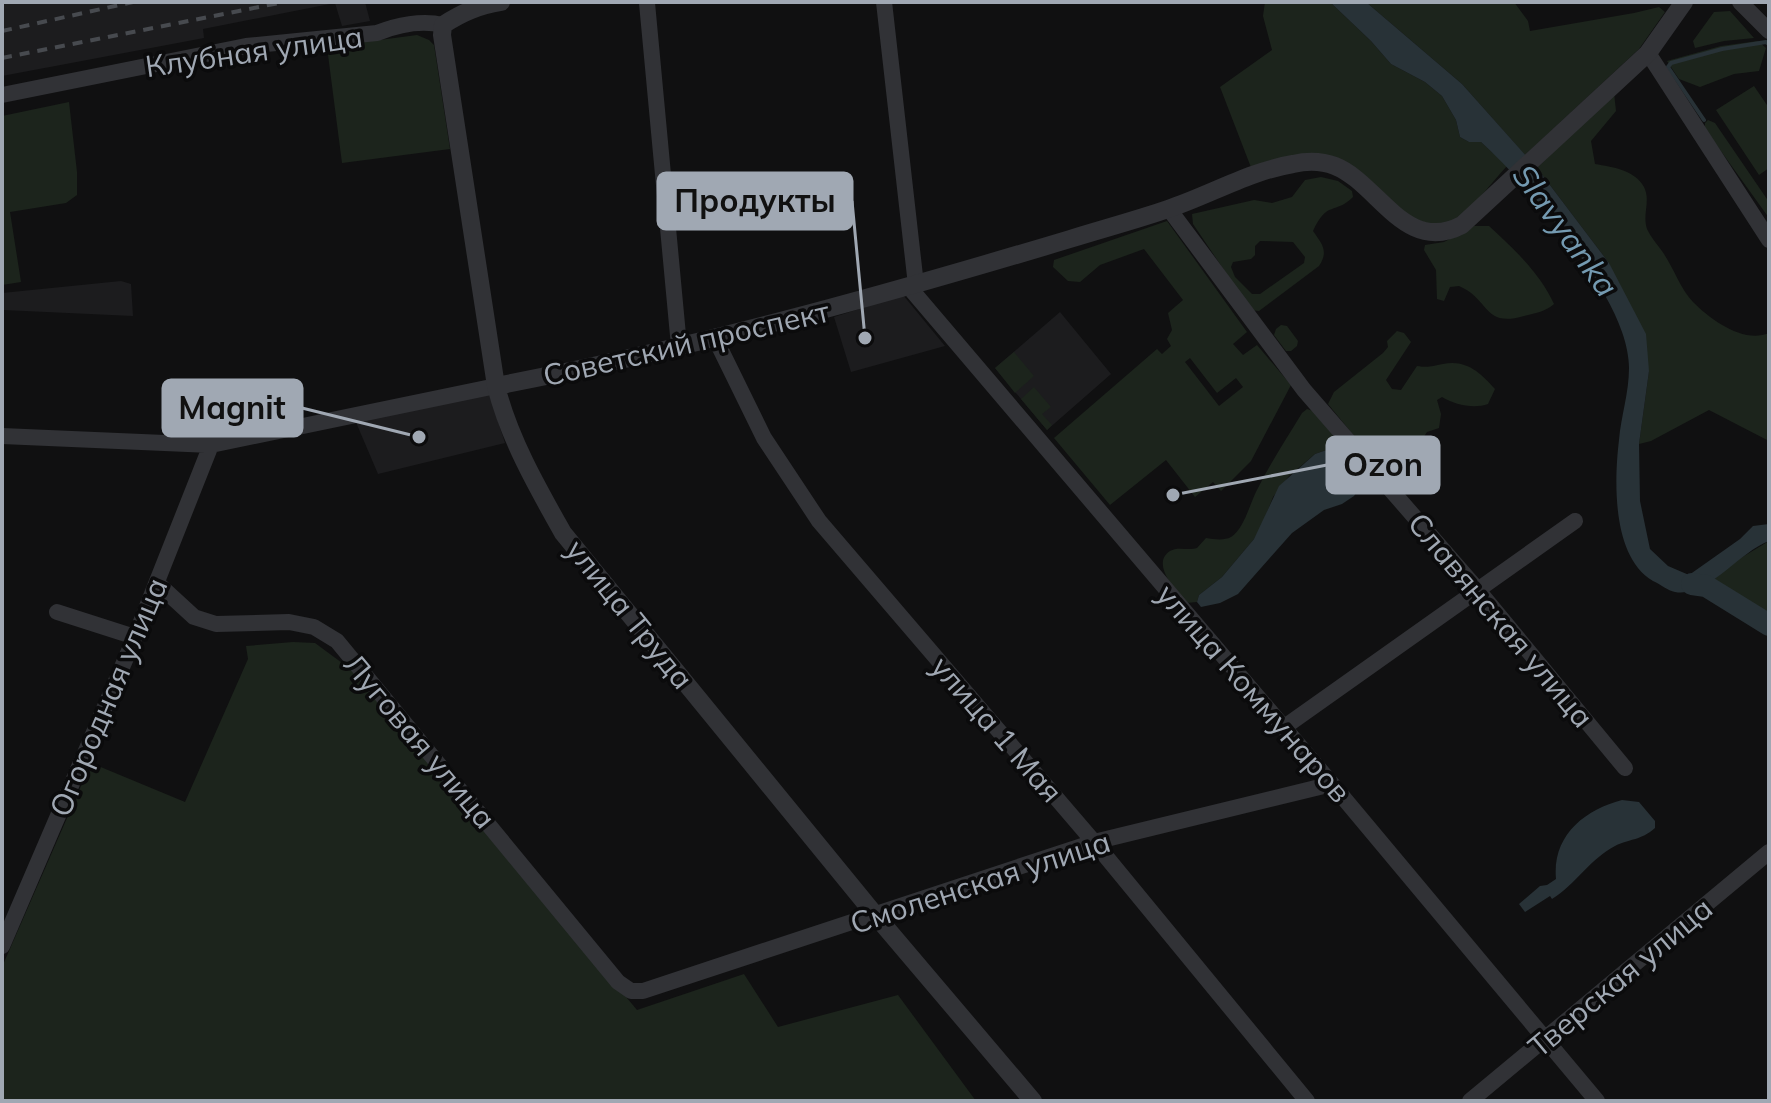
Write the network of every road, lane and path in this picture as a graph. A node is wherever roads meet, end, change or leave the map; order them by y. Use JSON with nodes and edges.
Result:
{"nodes":[{"id":1,"x":501,"y":2,"type":"edge"},
{"id":2,"x":649,"y":2,"type":"edge"},
{"id":3,"x":884,"y":2,"type":"edge"},
{"id":4,"x":1684,"y":2,"type":"edge"},
{"id":5,"x":1740,"y":2,"type":"edge"},
{"id":6,"x":443,"y":25,"type":"junction"},
{"id":7,"x":1769,"y":31,"type":"edge"},
{"id":8,"x":1648,"y":53,"type":"junction"},
{"id":9,"x":2,"y":95,"type":"edge"},
{"id":10,"x":1169,"y":209,"type":"junction"},
{"id":11,"x":1769,"y":240,"type":"edge"},
{"id":12,"x":912,"y":286,"type":"junction"},
{"id":13,"x":715,"y":338,"type":"junction"},
{"id":14,"x":679,"y":346,"type":"junction"},
{"id":15,"x":496,"y":386,"type":"junction"},
{"id":16,"x":2,"y":436,"type":"edge"},
{"id":17,"x":211,"y":445,"type":"junction"},
{"id":18,"x":1575,"y":521,"type":"dead end"},
{"id":19,"x":157,"y":583,"type":"junction"},
{"id":20,"x":1478,"y":590,"type":"junction"},
{"id":21,"x":57,"y":612,"type":"dead end"},
{"id":22,"x":135,"y":637,"type":"junction"},
{"id":23,"x":1283,"y":728,"type":"junction"},
{"id":24,"x":1625,"y":768,"type":"dead end"},
{"id":25,"x":1332,"y":784,"type":"junction"},
{"id":26,"x":1094,"y":842,"type":"junction"},
{"id":27,"x":1769,"y":852,"type":"edge"},
{"id":28,"x":876,"y":916,"type":"junction"},
{"id":29,"x":2,"y":946,"type":"edge"},
{"id":30,"x":631,"y":991,"type":"joint"},
{"id":31,"x":1546,"y":1041,"type":"junction"},
{"id":32,"x":1033,"y":1101,"type":"edge"},
{"id":33,"x":1307,"y":1101,"type":"edge"},
{"id":34,"x":1470,"y":1101,"type":"edge"},
{"id":35,"x":1597,"y":1101,"type":"edge"}],
"edges":[{"from":1,"to":6,"type":"street","name":"Клубная улица"},
{"from":2,"to":14,"type":"street"},
{"from":3,"to":12,"type":"street"},
{"from":4,"to":8,"type":"street"},
{"from":5,"to":7,"type":"street"},
{"from":6,"to":9,"type":"street","name":"Клубная улица"},
{"from":6,"to":15,"type":"street","name":"улица Труда"},
{"from":8,"to":10,"type":"street","name":"Советский проспект"},
{"from":8,"to":11,"type":"street"},
{"from":10,"to":12,"type":"street","name":"Советский проспект"},
{"from":10,"to":20,"type":"street","name":"Славянская улица"},
{"from":12,"to":13,"type":"street","name":"Советский проспект"},
{"from":12,"to":23,"type":"street","name":"улица Коммунаров"},
{"from":13,"to":14,"type":"street","name":"Советский проспект"},
{"from":13,"to":26,"type":"street","name":"улица 1 Мая"},
{"from":14,"to":15,"type":"street","name":"Советский проспект"},
{"from":15,"to":17,"type":"street","name":"Советский проспект"},
{"from":15,"to":28,"type":"street","name":"улица Труда"},
{"from":16,"to":17,"type":"street","name":"Советский проспект"},
{"from":17,"to":19,"type":"street","name":"Огородная улица"},
{"from":18,"to":20,"type":"street"},
{"from":19,"to":22,"type":"street","name":"Огородная улица"},
{"from":19,"to":30,"type":"street","name":"Луговая улица"},
{"from":20,"to":23,"type":"street"},
{"from":20,"to":24,"type":"street","name":"Славянская улица"},
{"from":21,"to":22,"type":"street"},
{"from":22,"to":29,"type":"street","name":"Огородная улица"},
{"from":23,"to":25,"type":"street","name":"улица Коммунаров"},
{"from":25,"to":26,"type":"street","name":"Смоленская улица"},
{"from":25,"to":31,"type":"street","name":"улица Коммунаров"},
{"from":26,"to":28,"type":"street","name":"Смоленская улица"},
{"from":26,"to":33,"type":"street","name":"улица 1 Мая"},
{"from":27,"to":31,"type":"street","name":"Тверская улица"},
{"from":28,"to":30,"type":"street","name":"Смоленская улица"},
{"from":28,"to":32,"type":"street","name":"улица Труда"},
{"from":31,"to":34,"type":"street","name":"Тверская улица"},
{"from":31,"to":35,"type":"street","name":"улица Коммунаров"}]}
